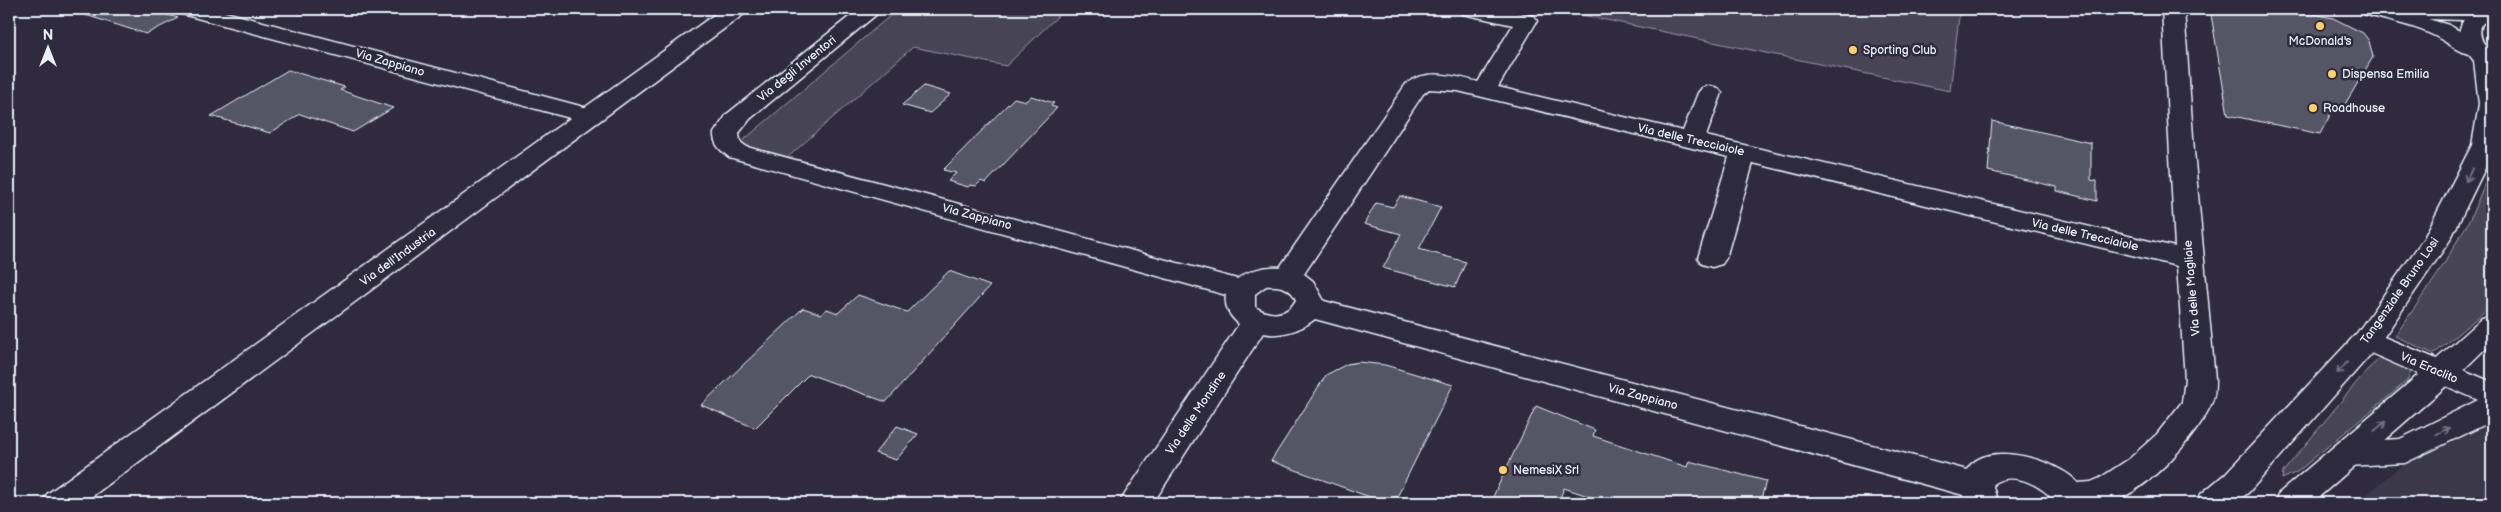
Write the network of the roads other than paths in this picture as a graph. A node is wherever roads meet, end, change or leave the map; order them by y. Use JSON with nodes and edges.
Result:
{"nodes":[{"id":1,"x":190,"y":9,"type":"edge"},
{"id":2,"x":736,"y":9,"type":"edge"},
{"id":3,"x":872,"y":9,"type":"edge"},
{"id":4,"x":1471,"y":9,"type":"edge"},
{"id":5,"x":2173,"y":9,"type":"edge"},
{"id":6,"x":2372,"y":9,"type":"edge"},
{"id":7,"x":2383,"y":9,"type":"edge"},
{"id":8,"x":2489,"y":9,"type":"edge"},
{"id":9,"x":1529,"y":15,"type":"edge"},
{"id":10,"x":2484,"y":59,"type":"edge"},
{"id":11,"x":1484,"y":91,"type":"junction"},
{"id":12,"x":1710,"y":93,"type":"dead end"},
{"id":13,"x":590,"y":116,"type":"junction"},
{"id":14,"x":726,"y":132,"type":"joint"},
{"id":15,"x":1692,"y":141,"type":"junction"},
{"id":16,"x":1743,"y":153,"type":"junction"},
{"id":17,"x":1712,"y":258,"type":"dead end"},
{"id":18,"x":2190,"y":260,"type":"junction"},
{"id":19,"x":1287,"y":278,"type":"junction"},
{"id":20,"x":1241,"y":290,"type":"junction"},
{"id":21,"x":1308,"y":307,"type":"junction"},
{"id":22,"x":1256,"y":321,"type":"junction"},
{"id":23,"x":2492,"y":325,"type":"edge"},
{"id":24,"x":2367,"y":340,"type":"junction"},
{"id":25,"x":2441,"y":373,"type":"junction"},
{"id":26,"x":2492,"y":394,"type":"edge"},
{"id":27,"x":2492,"y":407,"type":"edge"},
{"id":28,"x":2347,"y":454,"type":"junction"},
{"id":29,"x":1980,"y":495,"type":"edge"},
{"id":30,"x":2073,"y":500,"type":"edge"},
{"id":31,"x":59,"y":503,"type":"edge"},
{"id":32,"x":1135,"y":503,"type":"edge"},
{"id":33,"x":2213,"y":503,"type":"edge"},
{"id":34,"x":2290,"y":503,"type":"edge"}],
"edges":[{"from":1,"to":13,"type":"street","name":"Via Zappiano"},
{"from":2,"to":13,"type":"street","name":"Via dell'Industria"},
{"from":3,"to":14,"type":"street","name":"Via degli Inventori"},
{"from":4,"to":9,"type":"street"},
{"from":5,"to":18,"type":"street","name":"Via delle Magliaie"},
{"from":6,"to":10,"type":"street"},
{"from":7,"to":8,"type":"street"},
{"from":8,"to":10,"type":"street","name":"Tangenziale Bruno Losi"},
{"from":9,"to":11,"type":"street"},
{"from":10,"to":24,"type":"street","name":"Tangenziale Bruno Losi","one_way":true},
{"from":11,"to":15,"type":"street","name":"Via delle Trecciaiole"},
{"from":11,"to":19,"type":"street","name":"Via delle Trecciaiole"},
{"from":12,"to":15,"type":"street"},
{"from":13,"to":31,"type":"street","name":"Via dell'Industria"},
{"from":14,"to":20,"type":"street","name":"Via Zappiano"},
{"from":15,"to":16,"type":"street","name":"Via delle Trecciaiole"},
{"from":16,"to":17,"type":"street"},
{"from":16,"to":18,"type":"street","name":"Via delle Trecciaiole"},
{"from":18,"to":30,"type":"street","name":"Via delle Magliaie"},
{"from":19,"to":20,"type":"street"},
{"from":19,"to":21,"type":"street"},
{"from":20,"to":22,"type":"street"},
{"from":21,"to":22,"type":"street"},
{"from":21,"to":29,"type":"street","name":"Via Zappiano"},
{"from":22,"to":32,"type":"street","name":"Via delle Mondine"},
{"from":23,"to":25,"type":"street"},
{"from":24,"to":25,"type":"street","name":"Via Eraclito"},
{"from":24,"to":33,"type":"street","name":"Tangenziale Bruno Losi","one_way":true},
{"from":25,"to":26,"type":"street","name":"Via Eraclito"},
{"from":28,"to":25,"type":"street","one_way":true},
{"from":28,"to":27,"type":"street","one_way":true},
{"from":28,"to":34,"type":"street"},
{"from":29,"to":30,"type":"street"}]}
